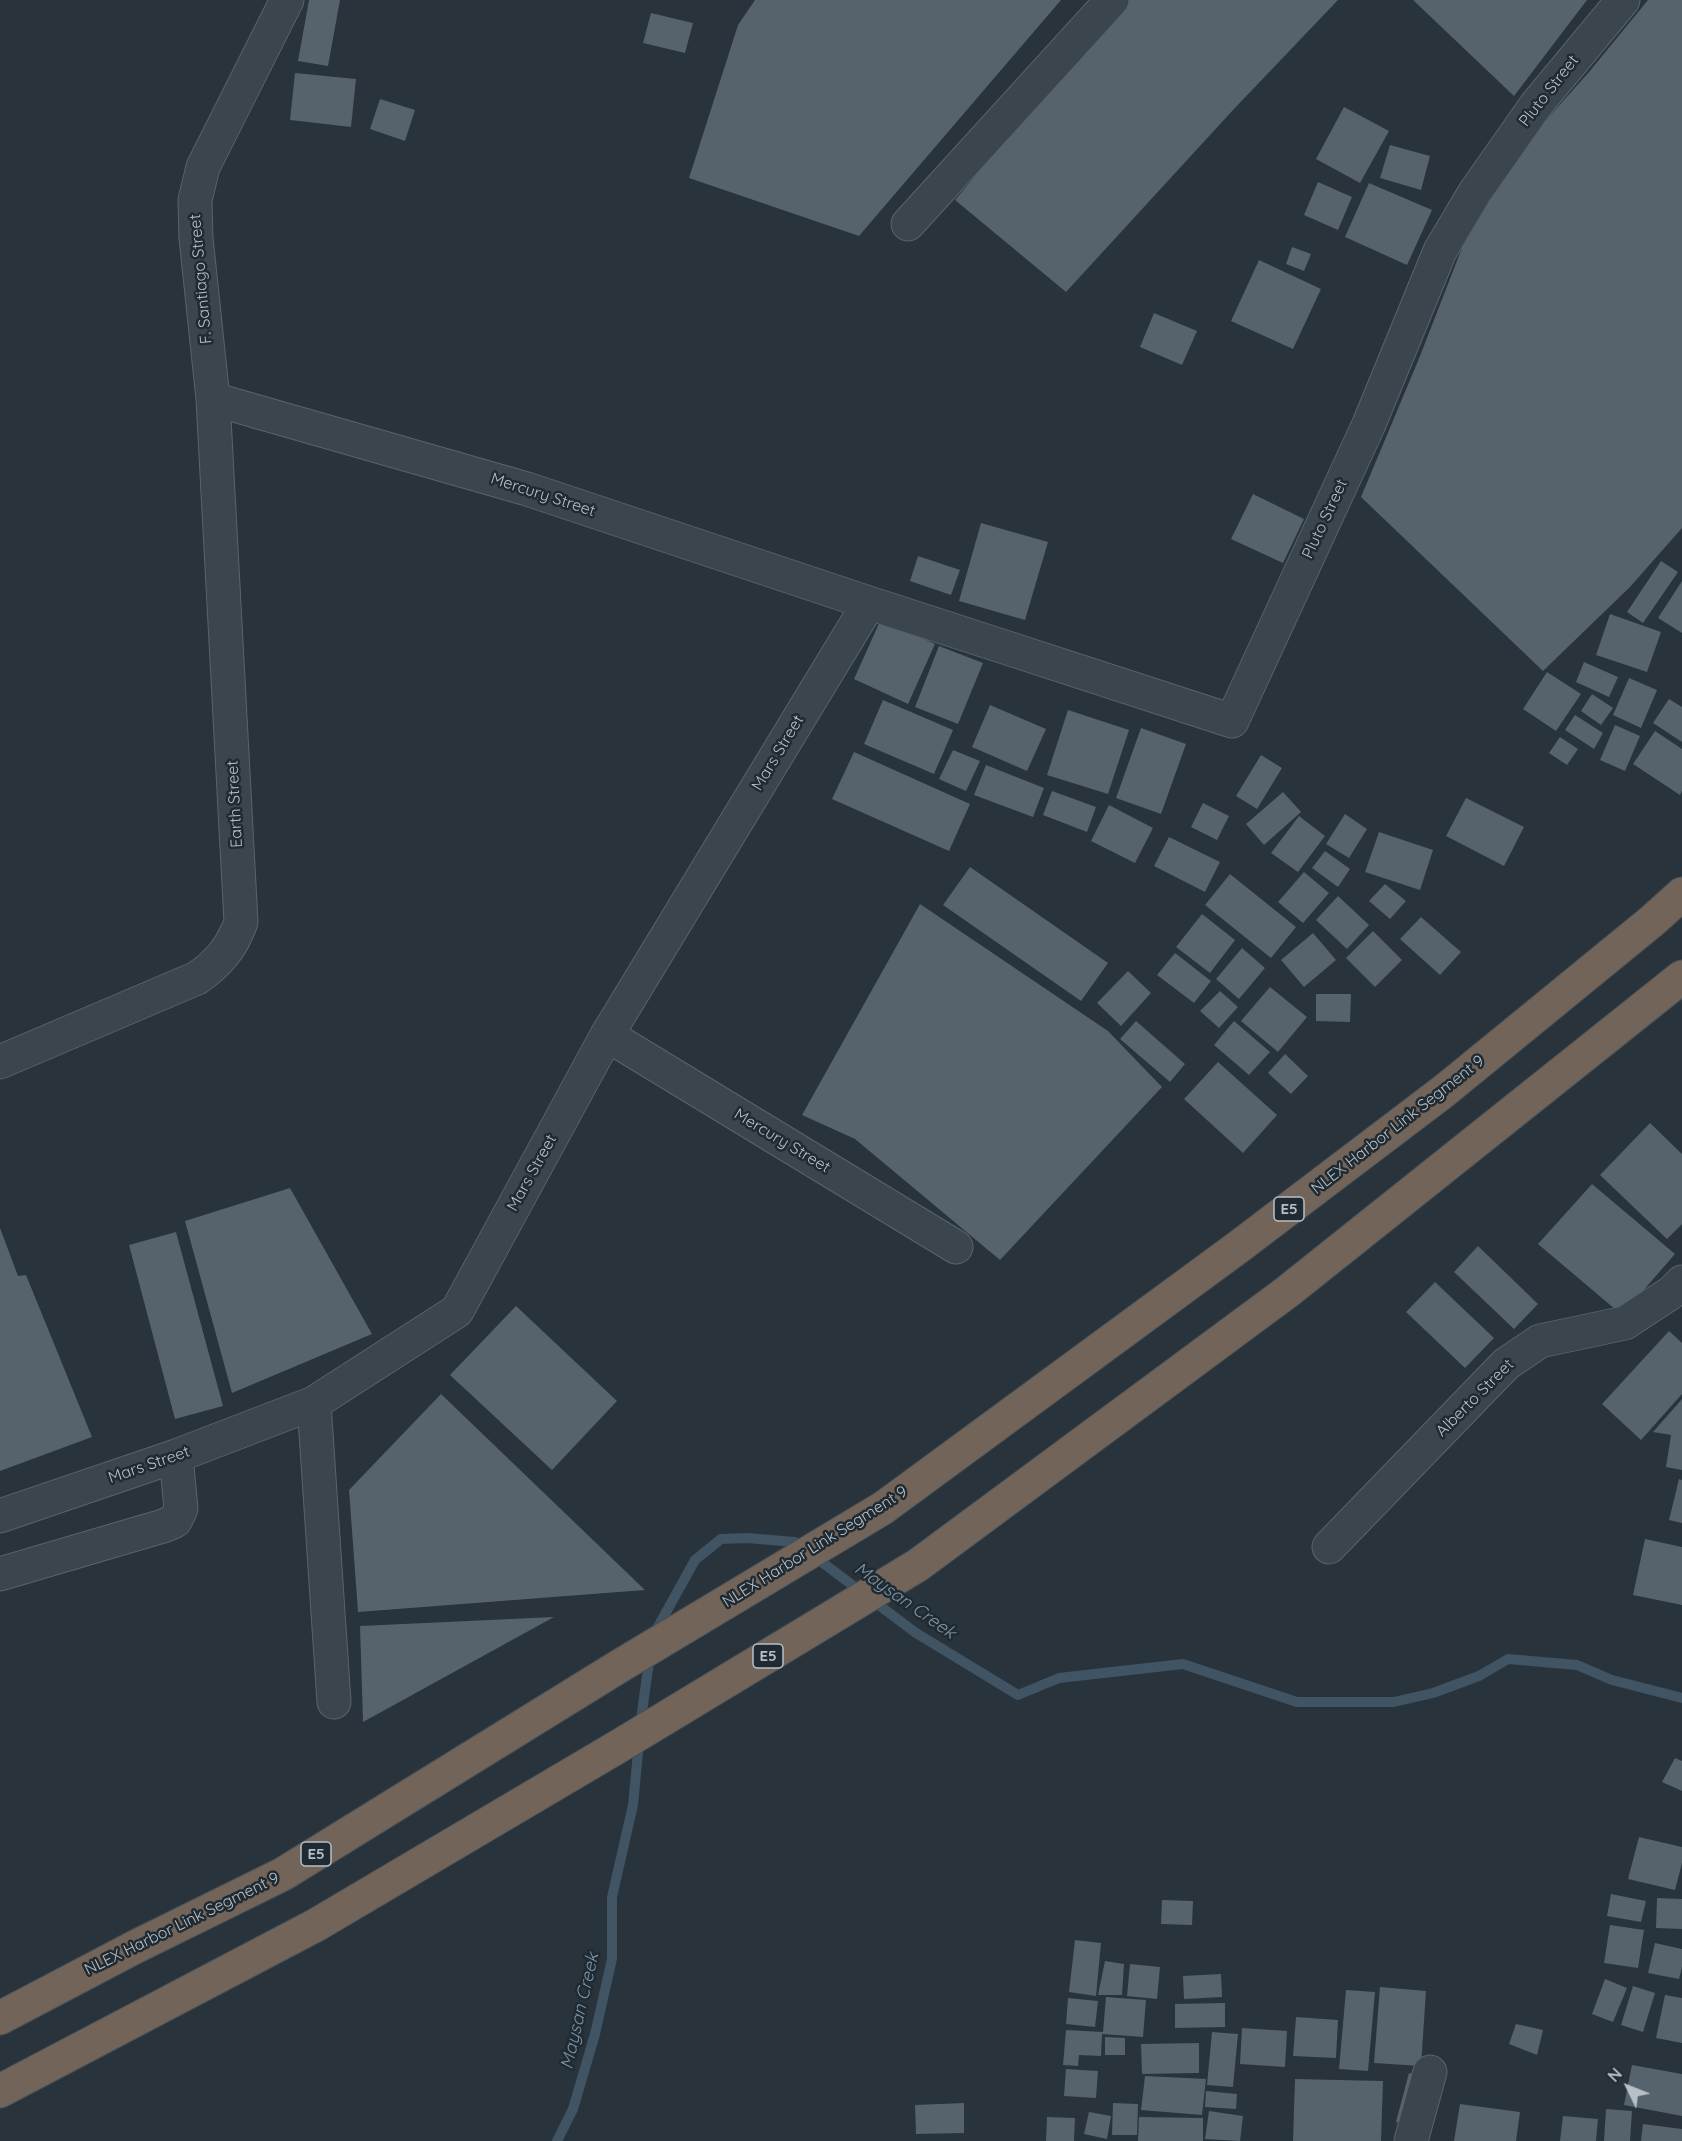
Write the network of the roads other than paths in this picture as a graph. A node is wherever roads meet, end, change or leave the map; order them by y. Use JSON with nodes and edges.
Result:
{"nodes":[{"id":1,"x":287,"y":0,"type":"edge"},
{"id":2,"x":1112,"y":0,"type":"edge"},
{"id":3,"x":1623,"y":0,"type":"edge"},
{"id":4,"x":908,"y":224,"type":"dead end"},
{"id":5,"x":213,"y":399,"type":"junction"},
{"id":6,"x":869,"y":603,"type":"junction"},
{"id":7,"x":1682,"y":894,"type":"edge"},
{"id":8,"x":1682,"y":977,"type":"edge"},
{"id":9,"x":607,"y":1035,"type":"junction"},
{"id":10,"x":0,"y":1062,"type":"edge"},
{"id":11,"x":956,"y":1247,"type":"dead end"},
{"id":12,"x":1682,"y":1281,"type":"edge"},
{"id":13,"x":314,"y":1403,"type":"junction"},
{"id":14,"x":176,"y":1456,"type":"junction"},
{"id":15,"x":0,"y":1516,"type":"edge"},
{"id":16,"x":1329,"y":1547,"type":"dead end"},
{"id":17,"x":0,"y":1574,"type":"edge"},
{"id":18,"x":334,"y":1702,"type":"dead end"},
{"id":19,"x":0,"y":2018,"type":"edge"},
{"id":20,"x":1430,"y":2072,"type":"dead end"},
{"id":21,"x":0,"y":2091,"type":"edge"},
{"id":22,"x":1411,"y":2141,"type":"edge"}],
"edges":[{"from":1,"to":5,"type":"street","name":"F. Santiago Street"},
{"from":2,"to":4,"type":"street"},
{"from":3,"to":6,"type":"street","name":"Pluto Street"},
{"from":5,"to":6,"type":"street","name":"Mercury Street"},
{"from":5,"to":10,"type":"street","name":"Earth Street"},
{"from":6,"to":9,"type":"street","name":"Mars Street"},
{"from":7,"to":19,"type":"highway","name":"NLEX Harbor Link Segment 9","number":"E5"},
{"from":8,"to":21,"type":"highway","number":"E5"},
{"from":9,"to":11,"type":"street","name":"Mercury Street"},
{"from":9,"to":13,"type":"street","name":"Mars Street"},
{"from":12,"to":16,"type":"street","name":"Alberto Street"},
{"from":13,"to":14,"type":"street","name":"Mars Street"},
{"from":13,"to":18,"type":"street"},
{"from":14,"to":15,"type":"street","name":"Mars Street"},
{"from":14,"to":17,"type":"street"},
{"from":20,"to":22,"type":"street"}]}
